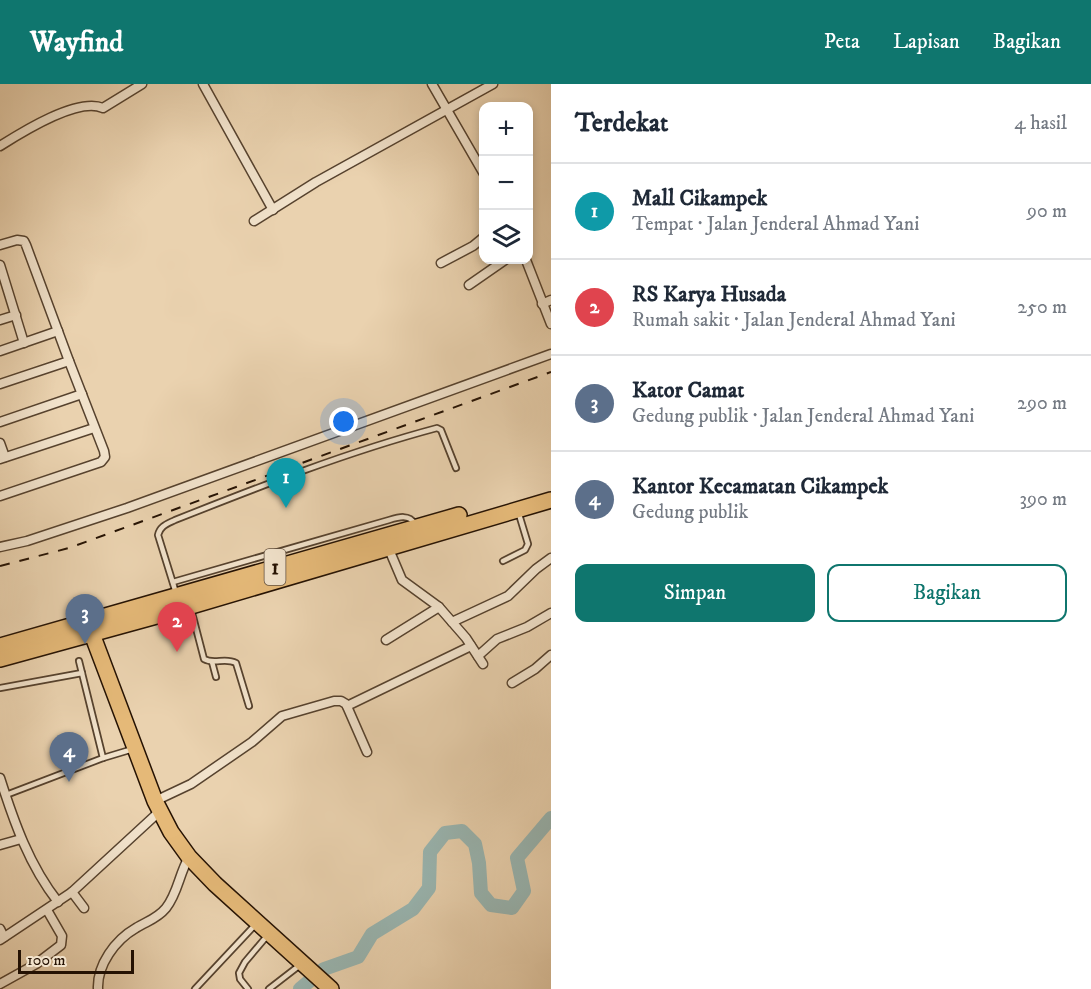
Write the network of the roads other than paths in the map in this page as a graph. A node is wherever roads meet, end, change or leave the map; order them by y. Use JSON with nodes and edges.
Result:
{"nodes":[{"id":1,"x":142,"y":84,"type":"edge"},
{"id":2,"x":203,"y":84,"type":"edge"},
{"id":3,"x":432,"y":84,"type":"edge"},
{"id":4,"x":493,"y":84,"type":"edge"},
{"id":5,"x":446,"y":109,"type":"junction"},
{"id":6,"x":0,"y":146,"type":"edge"},
{"id":7,"x":479,"y":167,"type":"edge"},
{"id":8,"x":273,"y":210,"type":"junction"},
{"id":9,"x":254,"y":221,"type":"dead end"},
{"id":10,"x":479,"y":241,"type":"edge"},
{"id":11,"x":0,"y":245,"type":"edge"},
{"id":12,"x":441,"y":263,"type":"dead end"},
{"id":13,"x":500,"y":264,"type":"edge"},
{"id":14,"x":528,"y":264,"type":"edge"},
{"id":15,"x":0,"y":265,"type":"edge"},
{"id":16,"x":469,"y":285,"type":"dead end"},
{"id":17,"x":547,"y":302,"type":"edge"},
{"id":18,"x":16,"y":315,"type":"junction"},
{"id":19,"x":0,"y":320,"type":"edge"},
{"id":20,"x":551,"y":324,"type":"edge"},
{"id":21,"x":58,"y":331,"type":"junction"},
{"id":22,"x":24,"y":343,"type":"junction"},
{"id":23,"x":0,"y":351,"type":"edge"},
{"id":24,"x":551,"y":354,"type":"edge"},
{"id":25,"x":69,"y":361,"type":"junction"},
{"id":26,"x":0,"y":384,"type":"edge"},
{"id":27,"x":82,"y":394,"type":"junction"},
{"id":28,"x":0,"y":422,"type":"edge"},
{"id":29,"x":94,"y":428,"type":"junction"},
{"id":30,"x":0,"y":443,"type":"edge"},
{"id":31,"x":3,"y":458,"type":"edge"},
{"id":32,"x":456,"y":468,"type":"dead end"},
{"id":33,"x":551,"y":490,"type":"edge"},
{"id":34,"x":0,"y":496,"type":"edge"},
{"id":35,"x":551,"y":500,"type":"edge"},
{"id":36,"x":517,"y":510,"type":"junction"},
{"id":37,"x":416,"y":526,"type":"junction"},
{"id":38,"x":0,"y":547,"type":"edge"},
{"id":39,"x":388,"y":547,"type":"junction"},
{"id":40,"x":551,"y":558,"type":"edge"},
{"id":41,"x":503,"y":561,"type":"dead end"},
{"id":42,"x":175,"y":588,"type":"junction"},
{"id":43,"x":223,"y":589,"type":"junction"},
{"id":44,"x":190,"y":606,"type":"junction"},
{"id":45,"x":439,"y":607,"type":"junction"},
{"id":46,"x":551,"y":613,"type":"edge"},
{"id":47,"x":452,"y":622,"type":"junction"},
{"id":48,"x":90,"y":628,"type":"junction"},
{"id":49,"x":386,"y":640,"type":"dead end"},
{"id":50,"x":0,"y":646,"type":"edge"},
{"id":51,"x":471,"y":646,"type":"junction"},
{"id":52,"x":551,"y":655,"type":"edge"},
{"id":53,"x":0,"y":659,"type":"edge"},
{"id":54,"x":79,"y":661,"type":"dead end"},
{"id":55,"x":212,"y":662,"type":"junction"},
{"id":56,"x":82,"y":673,"type":"junction"},
{"id":57,"x":216,"y":677,"type":"dead end"},
{"id":58,"x":512,"y":683,"type":"dead end"},
{"id":59,"x":0,"y":688,"type":"edge"},
{"id":60,"x":249,"y":706,"type":"dead end"},
{"id":61,"x":347,"y":706,"type":"junction"},
{"id":62,"x":136,"y":748,"type":"junction"},
{"id":63,"x":367,"y":752,"type":"dead end"},
{"id":64,"x":104,"y":758,"type":"junction"},
{"id":65,"x":0,"y":778,"type":"edge"},
{"id":66,"x":6,"y":795,"type":"junction"},
{"id":67,"x":158,"y":806,"type":"junction"},
{"id":68,"x":21,"y":838,"type":"junction"},
{"id":69,"x":0,"y":845,"type":"edge"},
{"id":70,"x":189,"y":857,"type":"junction"},
{"id":71,"x":72,"y":892,"type":"junction"},
{"id":72,"x":58,"y":902,"type":"junction"},
{"id":73,"x":84,"y":908,"type":"dead end"},
{"id":74,"x":47,"y":910,"type":"junction"},
{"id":75,"x":257,"y":923,"type":"junction"},
{"id":76,"x":269,"y":934,"type":"junction"},
{"id":77,"x":2,"y":935,"type":"edge"},
{"id":78,"x":306,"y":966,"type":"junction"},
{"id":79,"x":0,"y":984,"type":"edge"},
{"id":80,"x":331,"y":988,"type":"edge"},
{"id":81,"x":98,"y":989,"type":"edge"},
{"id":82,"x":195,"y":989,"type":"edge"},
{"id":83,"x":248,"y":989,"type":"edge"},
{"id":84,"x":269,"y":989,"type":"edge"}],
"edges":[{"from":1,"to":6,"type":"street"},
{"from":2,"to":8,"type":"street"},
{"from":3,"to":5,"type":"street"},
{"from":4,"to":5,"type":"street"},
{"from":5,"to":7,"type":"street"},
{"from":5,"to":8,"type":"street"},
{"from":8,"to":9,"type":"street"},
{"from":10,"to":12,"type":"street"},
{"from":11,"to":21,"type":"street"},
{"from":13,"to":16,"type":"street"},
{"from":14,"to":17,"type":"street"},
{"from":15,"to":18,"type":"street"},
{"from":17,"to":20,"type":"street"},
{"from":18,"to":19,"type":"street"},
{"from":18,"to":22,"type":"street"},
{"from":21,"to":22,"type":"street"},
{"from":21,"to":25,"type":"street"},
{"from":22,"to":23,"type":"street"},
{"from":24,"to":38,"type":"street"},
{"from":25,"to":26,"type":"street"},
{"from":25,"to":27,"type":"street"},
{"from":27,"to":28,"type":"street"},
{"from":27,"to":29,"type":"street"},
{"from":29,"to":31,"type":"street"},
{"from":29,"to":34,"type":"street"},
{"from":30,"to":31,"type":"street"},
{"from":32,"to":42,"type":"lane"},
{"from":33,"to":37,"type":"highway","number":"1"},
{"from":35,"to":36,"type":"highway","number":"1"},
{"from":36,"to":39,"type":"highway","number":"1"},
{"from":36,"to":41,"type":"lane"},
{"from":37,"to":42,"type":"lane"},
{"from":37,"to":43,"type":"highway","number":"1"},
{"from":39,"to":43,"type":"highway","number":"1"},
{"from":39,"to":45,"type":"street"},
{"from":40,"to":47,"type":"street"},
{"from":42,"to":43,"type":"highway","number":"1"},
{"from":42,"to":48,"type":"highway","number":"1"},
{"from":43,"to":44,"type":"highway","number":"1"},
{"from":44,"to":48,"type":"highway","number":"1"},
{"from":44,"to":55,"type":"lane"},
{"from":45,"to":47,"type":"street"},
{"from":45,"to":49,"type":"street"},
{"from":46,"to":51,"type":"street"},
{"from":47,"to":51,"type":"street"},
{"from":48,"to":50,"type":"highway","number":"1"},
{"from":48,"to":53,"type":"highway","number":"1"},
{"from":48,"to":62,"type":"highway"},
{"from":51,"to":61,"type":"street"},
{"from":52,"to":58,"type":"street"},
{"from":54,"to":56,"type":"lane"},
{"from":55,"to":57,"type":"lane"},
{"from":55,"to":60,"type":"lane"},
{"from":56,"to":59,"type":"lane"},
{"from":56,"to":64,"type":"lane"},
{"from":61,"to":63,"type":"street"},
{"from":61,"to":67,"type":"street"},
{"from":62,"to":64,"type":"lane"},
{"from":62,"to":67,"type":"highway"},
{"from":64,"to":66,"type":"lane"},
{"from":65,"to":66,"type":"street"},
{"from":66,"to":68,"type":"street"},
{"from":67,"to":70,"type":"highway"},
{"from":67,"to":71,"type":"street"},
{"from":68,"to":69,"type":"street"},
{"from":68,"to":72,"type":"street"},
{"from":70,"to":75,"type":"highway"},
{"from":70,"to":81,"type":"street"},
{"from":71,"to":72,"type":"street"},
{"from":71,"to":73,"type":"street"},
{"from":72,"to":74,"type":"street"},
{"from":74,"to":77,"type":"street"},
{"from":74,"to":79,"type":"street"},
{"from":75,"to":76,"type":"highway"},
{"from":75,"to":82,"type":"lane"},
{"from":76,"to":78,"type":"highway"},
{"from":76,"to":83,"type":"lane"},
{"from":78,"to":80,"type":"highway"},
{"from":78,"to":84,"type":"lane"}]}
